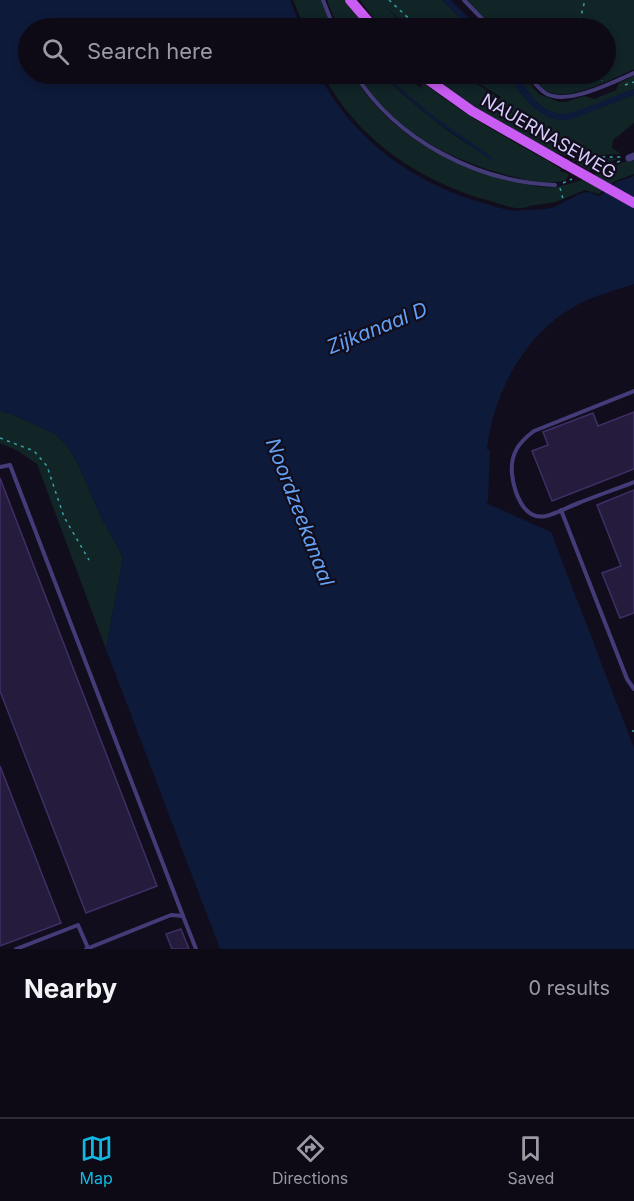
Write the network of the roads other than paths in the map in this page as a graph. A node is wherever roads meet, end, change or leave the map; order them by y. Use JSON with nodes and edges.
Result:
{"nodes":[{"id":1,"x":323,"y":0,"type":"edge"},
{"id":2,"x":350,"y":0,"type":"edge"},
{"id":3,"x":464,"y":0,"type":"edge"},
{"id":4,"x":330,"y":18,"type":"edge"},
{"id":5,"x":365,"y":18,"type":"edge"},
{"id":6,"x":481,"y":18,"type":"edge"},
{"id":7,"x":634,"y":73,"type":"edge"},
{"id":8,"x":616,"y":80,"type":"edge"},
{"id":9,"x":362,"y":84,"type":"edge"},
{"id":10,"x":434,"y":84,"type":"edge"},
{"id":11,"x":537,"y":84,"type":"edge"},
{"id":12,"x":605,"y":84,"type":"edge"},
{"id":13,"x":557,"y":184,"type":"road end"},
{"id":14,"x":634,"y":203,"type":"edge"},
{"id":15,"x":634,"y":391,"type":"edge"},
{"id":16,"x":0,"y":467,"type":"edge"},
{"id":17,"x":634,"y":482,"type":"edge"},
{"id":18,"x":561,"y":510,"type":"junction"},
{"id":19,"x":634,"y":688,"type":"edge"},
{"id":20,"x":183,"y":915,"type":"junction"},
{"id":21,"x":16,"y":949,"type":"edge"},
{"id":22,"x":88,"y":949,"type":"edge"},
{"id":23,"x":196,"y":949,"type":"edge"}],
"edges":[{"from":1,"to":4,"type":"lane"},
{"from":2,"to":5,"type":"main road"},
{"from":3,"to":6,"type":"lane"},
{"from":7,"to":8,"type":"lane"},
{"from":9,"to":13,"type":"lane"},
{"from":10,"to":14,"type":"main road","name":"NAUERNASEWEG","bridge":true},
{"from":11,"to":12,"type":"lane"},
{"from":15,"to":18,"type":"lane"},
{"from":16,"to":20,"type":"lane"},
{"from":17,"to":18,"type":"lane"},
{"from":18,"to":19,"type":"lane"},
{"from":20,"to":22,"type":"lane"},
{"from":20,"to":23,"type":"lane"},
{"from":21,"to":22,"type":"lane"}]}
